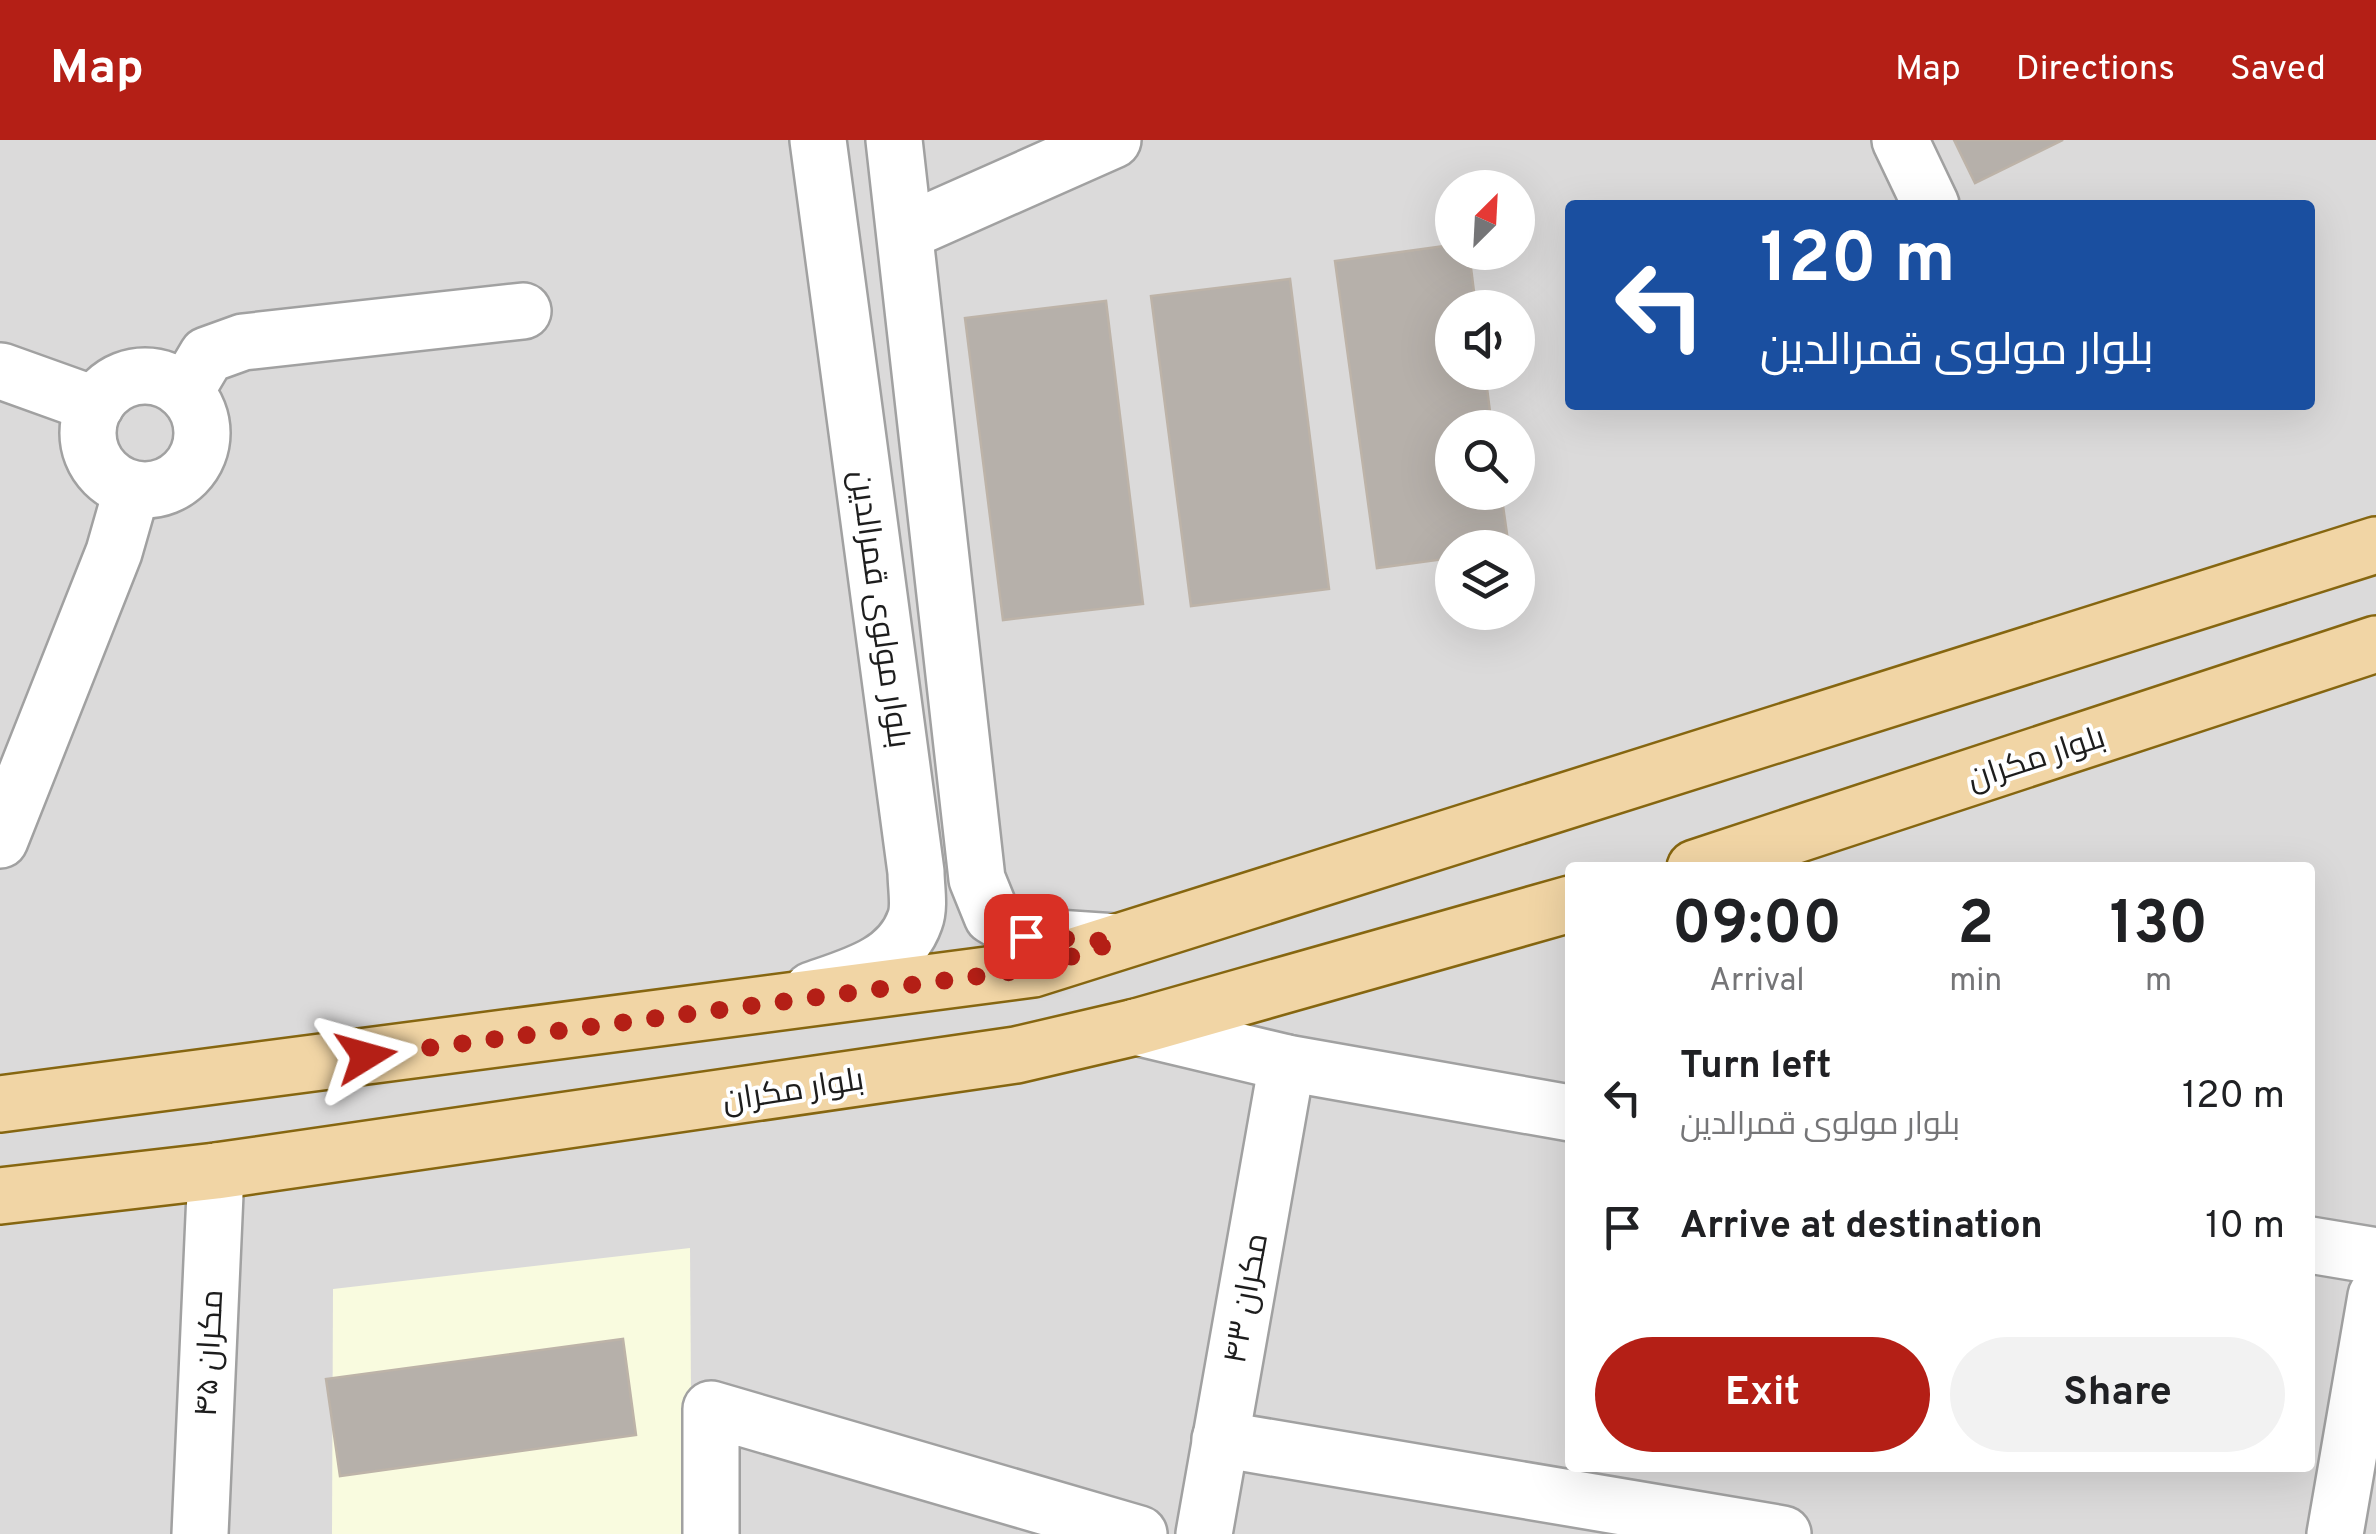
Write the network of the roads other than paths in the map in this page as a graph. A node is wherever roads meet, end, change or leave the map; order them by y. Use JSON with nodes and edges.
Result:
{"nodes":[{"id":1,"x":818,"y":140,"type":"edge"},
{"id":2,"x":894,"y":140,"type":"edge"},
{"id":3,"x":1113,"y":140,"type":"edge"},
{"id":4,"x":1900,"y":140,"type":"edge"},
{"id":5,"x":1930,"y":200,"type":"edge"},
{"id":6,"x":906,"y":232,"type":"junction"},
{"id":7,"x":524,"y":310,"type":"dead end"},
{"id":8,"x":0,"y":368,"type":"edge"},
{"id":9,"x":186,"y":392,"type":"junction"},
{"id":10,"x":96,"y":405,"type":"junction"},
{"id":11,"x":132,"y":488,"type":"junction"},
{"id":12,"x":2376,"y":546,"type":"edge"},
{"id":13,"x":2376,"y":644,"type":"edge"},
{"id":14,"x":0,"y":840,"type":"edge"},
{"id":15,"x":1714,"y":862,"type":"edge"},
{"id":16,"x":1565,"y":905,"type":"edge"},
{"id":17,"x":1116,"y":942,"type":"junction"},
{"id":18,"x":784,"y":1000,"type":"junction"},
{"id":19,"x":1136,"y":1027,"type":"junction"},
{"id":20,"x":1288,"y":1063,"type":"junction"},
{"id":21,"x":0,"y":1104,"type":"edge"},
{"id":22,"x":1565,"y":1112,"type":"edge"},
{"id":23,"x":216,"y":1171,"type":"junction"},
{"id":24,"x":0,"y":1196,"type":"edge"},
{"id":25,"x":2315,"y":1245,"type":"edge"},
{"id":26,"x":2376,"y":1256,"type":"edge"},
{"id":27,"x":2376,"y":1296,"type":"edge"},
{"id":28,"x":1220,"y":1439,"type":"junction"},
{"id":29,"x":2351,"y":1512,"type":"edge"},
{"id":30,"x":200,"y":1534,"type":"edge"},
{"id":31,"x":711,"y":1534,"type":"edge"},
{"id":32,"x":1139,"y":1534,"type":"edge"},
{"id":33,"x":1204,"y":1534,"type":"edge"},
{"id":34,"x":1783,"y":1534,"type":"edge"}],
"edges":[{"from":1,"to":18,"type":"street","name":"بلوار مولوی قمرالدین"},
{"from":2,"to":6,"type":"street","name":"بلوار مولوی قمرالدین"},
{"from":3,"to":6,"type":"street"},
{"from":4,"to":5,"type":"street"},
{"from":6,"to":17,"type":"street","name":"بلوار مولوی قمرالدین"},
{"from":7,"to":9,"type":"street"},
{"from":8,"to":10,"type":"street"},
{"from":9,"to":10,"type":"street"},
{"from":9,"to":11,"type":"street"},
{"from":10,"to":11,"type":"street"},
{"from":11,"to":14,"type":"street"},
{"from":12,"to":17,"type":"main road"},
{"from":13,"to":15,"type":"main road","name":"بلوار مکران"},
{"from":16,"to":19,"type":"main road","name":"بلوار مکران"},
{"from":17,"to":18,"type":"main road"},
{"from":18,"to":21,"type":"main road"},
{"from":19,"to":20,"type":"street"},
{"from":19,"to":23,"type":"main road","name":"بلوار مکران"},
{"from":20,"to":22,"type":"street"},
{"from":20,"to":28,"type":"street","name":"مکران ۴۳"},
{"from":23,"to":24,"type":"main road","name":"بلوار مکران"},
{"from":23,"to":30,"type":"street","name":"مکران ۴۵"},
{"from":25,"to":26,"type":"street"},
{"from":27,"to":29,"type":"street"},
{"from":28,"to":33,"type":"street","name":"مکران ۴۳"},
{"from":28,"to":34,"type":"street"},
{"from":31,"to":32,"type":"street"}]}
